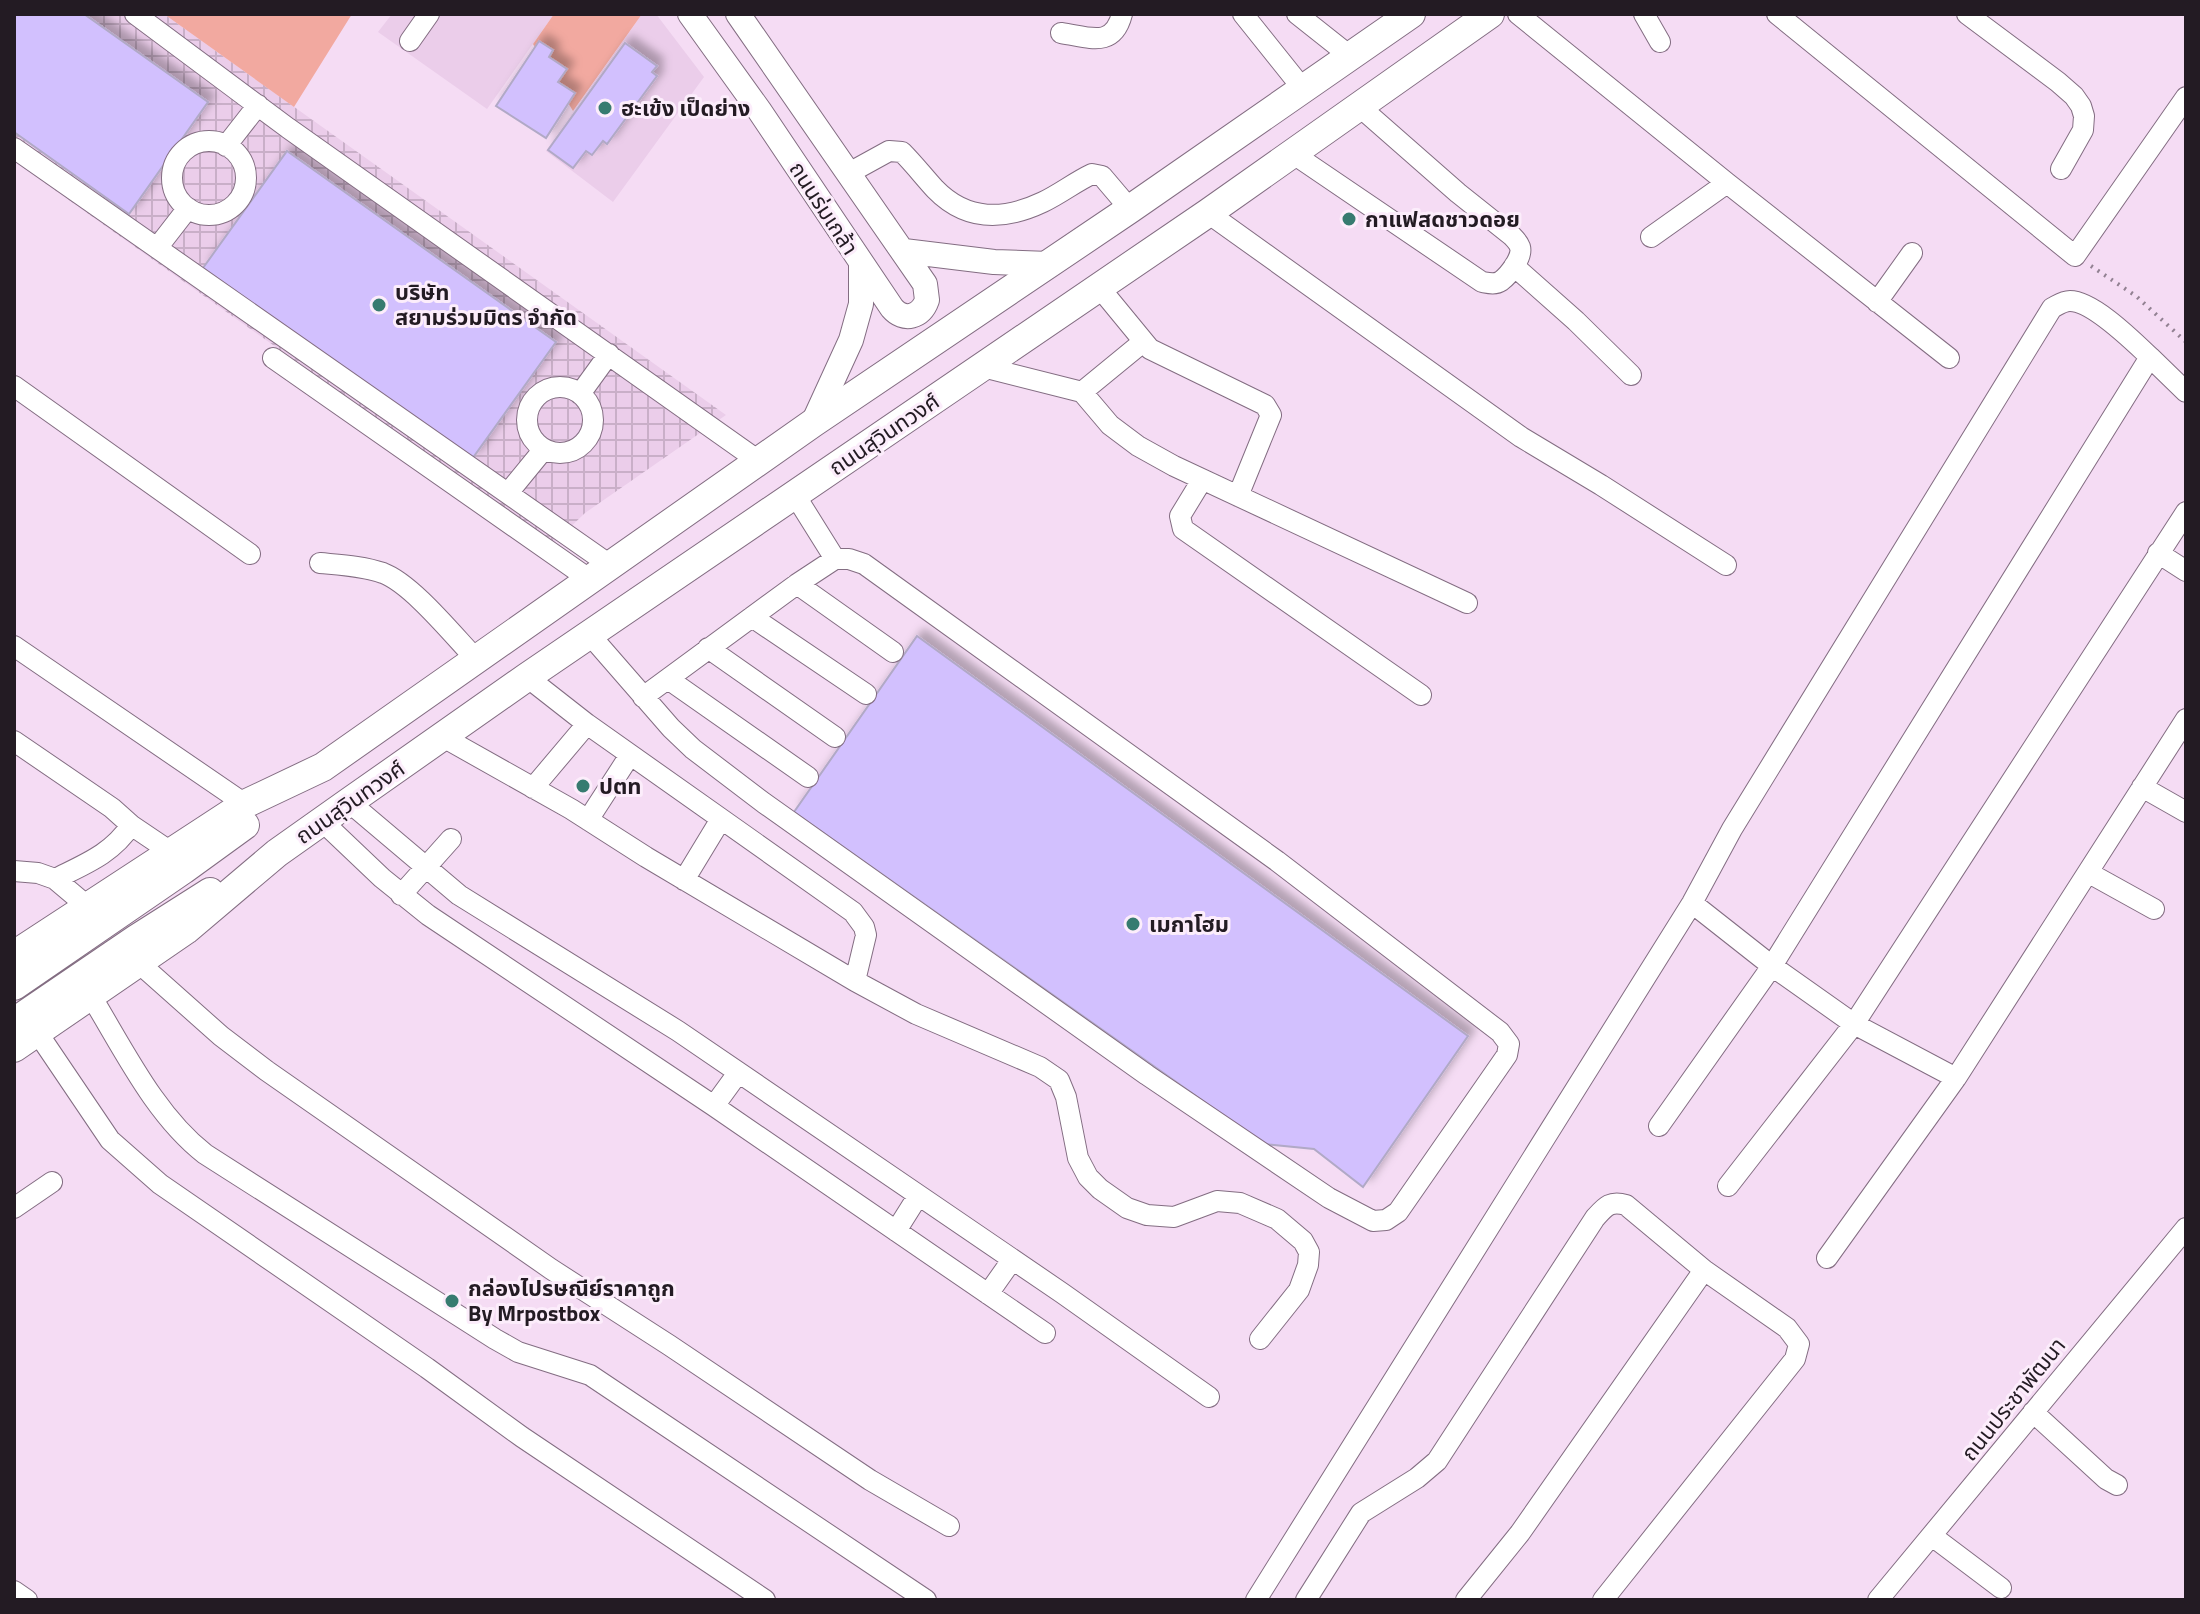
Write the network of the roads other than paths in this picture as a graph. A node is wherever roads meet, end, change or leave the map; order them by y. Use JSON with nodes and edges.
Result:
{"nodes":[{"id":1,"x":135,"y":14,"type":"edge"},
{"id":2,"x":429,"y":14,"type":"edge"},
{"id":3,"x":690,"y":14,"type":"edge"},
{"id":4,"x":738,"y":14,"type":"edge"},
{"id":5,"x":1122,"y":14,"type":"edge"},
{"id":6,"x":1243,"y":14,"type":"edge"},
{"id":7,"x":1297,"y":14,"type":"edge"},
{"id":8,"x":1411,"y":14,"type":"edge"},
{"id":9,"x":1490,"y":14,"type":"edge"},
{"id":10,"x":1518,"y":14,"type":"edge"},
{"id":11,"x":1644,"y":14,"type":"edge"},
{"id":12,"x":1777,"y":14,"type":"edge"},
{"id":13,"x":1967,"y":14,"type":"edge"},
{"id":14,"x":1061,"y":33,"type":"dead end"},
{"id":15,"x":410,"y":41,"type":"dead end"},
{"id":16,"x":1660,"y":42,"type":"dead end"},
{"id":17,"x":1350,"y":56,"type":"junction"},
{"id":18,"x":1303,"y":89,"type":"junction"},
{"id":19,"x":2186,"y":97,"type":"edge"},
{"id":20,"x":258,"y":105,"type":"junction"},
{"id":21,"x":1360,"y":107,"type":"junction"},
{"id":22,"x":226,"y":146,"type":"junction"},
{"id":23,"x":14,"y":148,"type":"edge"},
{"id":24,"x":1292,"y":153,"type":"junction"},
{"id":25,"x":2061,"y":169,"type":"dead end"},
{"id":26,"x":849,"y":173,"type":"junction"},
{"id":27,"x":1727,"y":183,"type":"junction"},
{"id":28,"x":188,"y":208,"type":"junction"},
{"id":29,"x":1130,"y":209,"type":"junction"},
{"id":30,"x":1208,"y":213,"type":"junction"},
{"id":31,"x":1651,"y":237,"type":"dead end"},
{"id":32,"x":157,"y":248,"type":"junction"},
{"id":33,"x":904,"y":251,"type":"junction"},
{"id":34,"x":1912,"y":253,"type":"dead end"},
{"id":35,"x":861,"y":263,"type":"junction"},
{"id":36,"x":1049,"y":264,"type":"junction"},
{"id":37,"x":1514,"y":266,"type":"junction"},
{"id":38,"x":1099,"y":287,"type":"junction"},
{"id":39,"x":1877,"y":302,"type":"junction"},
{"id":40,"x":1143,"y":342,"type":"junction"},
{"id":41,"x":609,"y":354,"type":"junction"},
{"id":42,"x":2150,"y":357,"type":"junction"},
{"id":43,"x":273,"y":358,"type":"dead end"},
{"id":44,"x":1949,"y":358,"type":"dead end"},
{"id":45,"x":983,"y":367,"type":"junction"},
{"id":46,"x":1631,"y":375,"type":"dead end"},
{"id":47,"x":14,"y":386,"type":"edge"},
{"id":48,"x":1082,"y":392,"type":"junction"},
{"id":49,"x":2186,"y":392,"type":"edge"},
{"id":50,"x":580,"y":394,"type":"junction"},
{"id":51,"x":813,"y":423,"type":"junction"},
{"id":52,"x":544,"y":449,"type":"junction"},
{"id":53,"x":760,"y":462,"type":"junction"},
{"id":54,"x":1202,"y":480,"type":"junction"},
{"id":55,"x":508,"y":493,"type":"junction"},
{"id":56,"x":795,"y":495,"type":"junction"},
{"id":57,"x":1238,"y":496,"type":"junction"},
{"id":58,"x":2186,"y":512,"type":"edge"},
{"id":59,"x":2158,"y":553,"type":"junction"},
{"id":60,"x":250,"y":554,"type":"dead end"},
{"id":61,"x":835,"y":559,"type":"junction"},
{"id":62,"x":320,"y":563,"type":"dead end"},
{"id":63,"x":1726,"y":565,"type":"dead end"},
{"id":64,"x":2186,"y":571,"type":"edge"},
{"id":65,"x":600,"y":572,"type":"junction"},
{"id":66,"x":797,"y":584,"type":"junction"},
{"id":67,"x":1467,"y":603,"type":"dead end"},
{"id":68,"x":752,"y":617,"type":"junction"},
{"id":69,"x":590,"y":635,"type":"junction"},
{"id":70,"x":14,"y":646,"type":"edge"},
{"id":71,"x":708,"y":648,"type":"junction"},
{"id":72,"x":893,"y":652,"type":"dead end"},
{"id":73,"x":476,"y":659,"type":"junction"},
{"id":74,"x":527,"y":677,"type":"junction"},
{"id":75,"x":668,"y":679,"type":"junction"},
{"id":76,"x":866,"y":694,"type":"dead end"},
{"id":77,"x":1421,"y":695,"type":"dead end"},
{"id":78,"x":643,"y":697,"type":"junction"},
{"id":79,"x":2186,"y":719,"type":"edge"},
{"id":80,"x":587,"y":724,"type":"junction"},
{"id":81,"x":443,"y":737,"type":"junction"},
{"id":82,"x":835,"y":737,"type":"dead end"},
{"id":83,"x":14,"y":741,"type":"edge"},
{"id":84,"x":630,"y":755,"type":"junction"},
{"id":85,"x":323,"y":767,"type":"junction"},
{"id":86,"x":808,"y":777,"type":"dead end"},
{"id":87,"x":2142,"y":787,"type":"junction"},
{"id":88,"x":533,"y":788,"type":"junction"},
{"id":89,"x":349,"y":802,"type":"junction"},
{"id":90,"x":245,"y":804,"type":"junction"},
{"id":91,"x":2186,"y":812,"type":"edge"},
{"id":92,"x":721,"y":819,"type":"junction"},
{"id":93,"x":588,"y":820,"type":"junction"},
{"id":94,"x":322,"y":821,"type":"junction"},
{"id":95,"x":131,"y":825,"type":"junction"},
{"id":96,"x":451,"y":839,"type":"dead end"},
{"id":97,"x":171,"y":852,"type":"junction"},
{"id":98,"x":426,"y":869,"type":"junction"},
{"id":99,"x":14,"y":871,"type":"edge"},
{"id":100,"x":2089,"y":873,"type":"junction"},
{"id":101,"x":55,"y":879,"type":"junction"},
{"id":102,"x":684,"y":880,"type":"junction"},
{"id":103,"x":401,"y":895,"type":"junction"},
{"id":104,"x":1692,"y":903,"type":"junction"},
{"id":105,"x":87,"y":906,"type":"junction"},
{"id":106,"x":2154,"y":909,"type":"dead end"},
{"id":107,"x":138,"y":951,"type":"junction"},
{"id":108,"x":14,"y":955,"type":"edge"},
{"id":109,"x":1772,"y":966,"type":"junction"},
{"id":110,"x":855,"y":981,"type":"junction"},
{"id":111,"x":14,"y":986,"type":"edge"},
{"id":112,"x":91,"y":996,"type":"junction"},
{"id":113,"x":1854,"y":1024,"type":"junction"},
{"id":114,"x":26,"y":1027,"type":"edge"},
{"id":115,"x":14,"y":1048,"type":"edge"},
{"id":116,"x":738,"y":1073,"type":"junction"},
{"id":117,"x":1956,"y":1078,"type":"junction"},
{"id":118,"x":714,"y":1106,"type":"junction"},
{"id":119,"x":1659,"y":1126,"type":"dead end"},
{"id":120,"x":52,"y":1182,"type":"dead end"},
{"id":121,"x":1728,"y":1186,"type":"dead end"},
{"id":122,"x":918,"y":1196,"type":"junction"},
{"id":123,"x":14,"y":1208,"type":"edge"},
{"id":124,"x":2186,"y":1228,"type":"edge"},
{"id":125,"x":896,"y":1231,"type":"junction"},
{"id":126,"x":1827,"y":1258,"type":"dead end"},
{"id":127,"x":1012,"y":1260,"type":"junction"},
{"id":128,"x":1704,"y":1270,"type":"junction"},
{"id":129,"x":988,"y":1294,"type":"junction"},
{"id":130,"x":1045,"y":1333,"type":"dead end"},
{"id":131,"x":1260,"y":1339,"type":"dead end"},
{"id":132,"x":1209,"y":1397,"type":"dead end"},
{"id":133,"x":2033,"y":1412,"type":"junction"},
{"id":134,"x":2117,"y":1485,"type":"dead end"},
{"id":135,"x":949,"y":1526,"type":"dead end"},
{"id":136,"x":1932,"y":1536,"type":"junction"},
{"id":137,"x":2001,"y":1588,"type":"dead end"},
{"id":138,"x":14,"y":1591,"type":"edge"},
{"id":139,"x":27,"y":1600,"type":"edge"},
{"id":140,"x":765,"y":1600,"type":"edge"},
{"id":141,"x":926,"y":1600,"type":"edge"},
{"id":142,"x":1256,"y":1600,"type":"edge"},
{"id":143,"x":1306,"y":1600,"type":"edge"},
{"id":144,"x":1466,"y":1600,"type":"edge"},
{"id":145,"x":1603,"y":1600,"type":"edge"},
{"id":146,"x":1878,"y":1600,"type":"edge"}],
"edges":[{"from":1,"to":20,"type":"street"},
{"from":2,"to":15,"type":"street"},
{"from":3,"to":35,"type":"main road","name":"ถนนร่มเกล้า"},
{"from":4,"to":26,"type":"main road","name":"ถนนร่มเกล้า"},
{"from":5,"to":14,"type":"street"},
{"from":6,"to":18,"type":"street"},
{"from":7,"to":17,"type":"street"},
{"from":8,"to":17,"type":"highway","name":"ถนนสุวินทวงศ์"},
{"from":9,"to":21,"type":"highway","name":"ถนนสุวินทวงศ์"},
{"from":10,"to":27,"type":"street"},
{"from":11,"to":16,"type":"street"},
{"from":12,"to":19,"type":"street"},
{"from":13,"to":25,"type":"street"},
{"from":17,"to":18,"type":"highway","name":"ถนนสุวินทวงศ์"},
{"from":18,"to":29,"type":"highway","name":"ถนนสุวินทวงศ์"},
{"from":20,"to":22,"type":"street"},
{"from":20,"to":41,"type":"street"},
{"from":21,"to":24,"type":"highway","name":"ถนนสุวินทวงศ์"},
{"from":21,"to":37,"type":"street"},
{"from":22,"to":28,"type":"street"},
{"from":22,"to":28,"type":"street"},
{"from":23,"to":32,"type":"street"},
{"from":24,"to":30,"type":"highway","name":"ถนนสุวินทวงศ์"},
{"from":24,"to":37,"type":"street"},
{"from":26,"to":29,"type":"street"},
{"from":26,"to":33,"type":"main road","name":"ถนนร่มเกล้า"},
{"from":27,"to":31,"type":"street"},
{"from":27,"to":39,"type":"street"},
{"from":28,"to":32,"type":"street"},
{"from":29,"to":36,"type":"highway","name":"ถนนสุวินทวงศ์"},
{"from":30,"to":38,"type":"highway","name":"ถนนสุวินทวงศ์"},
{"from":30,"to":63,"type":"street"},
{"from":32,"to":55,"type":"street"},
{"from":33,"to":35,"type":"main road","name":"ถนนร่มเกล้า"},
{"from":33,"to":36,"type":"main road"},
{"from":34,"to":39,"type":"street"},
{"from":35,"to":51,"type":"main road","name":"ถนนร่มเกล้า"},
{"from":36,"to":51,"type":"highway","name":"ถนนสุวินทวงศ์"},
{"from":37,"to":46,"type":"street"},
{"from":38,"to":40,"type":"street"},
{"from":38,"to":45,"type":"highway","name":"ถนนสุวินทวงศ์"},
{"from":39,"to":44,"type":"street"},
{"from":40,"to":48,"type":"street"},
{"from":40,"to":57,"type":"street"},
{"from":41,"to":50,"type":"street"},
{"from":41,"to":53,"type":"street"},
{"from":42,"to":49,"type":"street"},
{"from":42,"to":104,"type":"street"},
{"from":42,"to":109,"type":"street"},
{"from":43,"to":65,"type":"street"},
{"from":45,"to":48,"type":"street"},
{"from":45,"to":56,"type":"highway","name":"ถนนสุวินทวงศ์"},
{"from":47,"to":60,"type":"street"},
{"from":48,"to":54,"type":"street"},
{"from":50,"to":52,"type":"street"},
{"from":50,"to":52,"type":"street"},
{"from":51,"to":53,"type":"highway","name":"ถนนสุวินทวงศ์"},
{"from":52,"to":55,"type":"street"},
{"from":53,"to":65,"type":"highway","name":"ถนนสุวินทวงศ์"},
{"from":54,"to":57,"type":"street"},
{"from":54,"to":77,"type":"street"},
{"from":55,"to":65,"type":"street"},
{"from":56,"to":61,"type":"street"},
{"from":56,"to":69,"type":"highway","name":"ถนนสุวินทวงศ์"},
{"from":57,"to":67,"type":"street"},
{"from":58,"to":59,"type":"street"},
{"from":59,"to":64,"type":"street"},
{"from":59,"to":113,"type":"street"},
{"from":61,"to":66,"type":"street"},
{"from":61,"to":78,"type":"street"},
{"from":62,"to":73,"type":"street"},
{"from":65,"to":73,"type":"highway","name":"ถนนสุวินทวงศ์"},
{"from":66,"to":68,"type":"street"},
{"from":66,"to":72,"type":"street"},
{"from":68,"to":71,"type":"street"},
{"from":68,"to":76,"type":"street"},
{"from":69,"to":74,"type":"highway","name":"ถนนสุวินทวงศ์"},
{"from":69,"to":78,"type":"street"},
{"from":70,"to":90,"type":"street"},
{"from":71,"to":75,"type":"street"},
{"from":71,"to":82,"type":"street"},
{"from":73,"to":85,"type":"highway","name":"ถนนสุวินทวงศ์"},
{"from":74,"to":80,"type":"street"},
{"from":74,"to":81,"type":"highway","name":"ถนนสุวินทวงศ์"},
{"from":75,"to":78,"type":"street"},
{"from":75,"to":86,"type":"street"},
{"from":79,"to":87,"type":"street"},
{"from":80,"to":84,"type":"street"},
{"from":80,"to":88,"type":"street"},
{"from":81,"to":88,"type":"street"},
{"from":81,"to":89,"type":"highway","name":"ถนนสุวินทวงศ์"},
{"from":83,"to":95,"type":"street"},
{"from":84,"to":92,"type":"street"},
{"from":84,"to":93,"type":"street"},
{"from":85,"to":90,"type":"highway","name":"ถนนสุวินทวงศ์"},
{"from":85,"to":111,"type":"highway","name":"ถนนสุวินทวงศ์"},
{"from":87,"to":91,"type":"street"},
{"from":87,"to":100,"type":"street"},
{"from":88,"to":93,"type":"street"},
{"from":89,"to":94,"type":"highway","name":"ถนนสุวินทวงศ์"},
{"from":89,"to":98,"type":"street"},
{"from":90,"to":97,"type":"highway","name":"ถนนสุวินทวงศ์"},
{"from":92,"to":102,"type":"street"},
{"from":92,"to":110,"type":"street"},
{"from":93,"to":102,"type":"street"},
{"from":94,"to":103,"type":"street"},
{"from":94,"to":107,"type":"highway","name":"ถนนสุวินทวงศ์"},
{"from":95,"to":97,"type":"street"},
{"from":95,"to":101,"type":"street"},
{"from":96,"to":98,"type":"street"},
{"from":97,"to":105,"type":"highway","name":"ถนนสุวินทวงศ์"},
{"from":98,"to":103,"type":"street"},
{"from":98,"to":116,"type":"street"},
{"from":99,"to":101,"type":"street"},
{"from":100,"to":106,"type":"street"},
{"from":100,"to":117,"type":"street"},
{"from":101,"to":105,"type":"street"},
{"from":102,"to":110,"type":"street"},
{"from":103,"to":118,"type":"street"},
{"from":104,"to":109,"type":"street"},
{"from":104,"to":142,"type":"street"},
{"from":105,"to":108,"type":"highway","name":"ถนนสุวินทวงศ์"},
{"from":107,"to":112,"type":"highway","name":"ถนนสุวินทวงศ์"},
{"from":107,"to":114,"type":"highway","name":"ถนนสุวินทวงศ์"},
{"from":107,"to":135,"type":"street"},
{"from":109,"to":113,"type":"street"},
{"from":109,"to":119,"type":"street"},
{"from":110,"to":131,"type":"street"},
{"from":112,"to":114,"type":"highway","name":"ถนนสุวินทวงศ์"},
{"from":112,"to":141,"type":"street"},
{"from":113,"to":117,"type":"street"},
{"from":113,"to":121,"type":"street"},
{"from":114,"to":115,"type":"highway","name":"ถนนสุวินทวงศ์"},
{"from":114,"to":140,"type":"street"},
{"from":116,"to":118,"type":"street"},
{"from":116,"to":122,"type":"street"},
{"from":117,"to":126,"type":"street"},
{"from":118,"to":125,"type":"street"},
{"from":120,"to":123,"type":"street"},
{"from":122,"to":125,"type":"street"},
{"from":122,"to":127,"type":"street"},
{"from":124,"to":133,"type":"street","name":"ถนนประชาพัฒนา"},
{"from":125,"to":129,"type":"street"},
{"from":127,"to":129,"type":"street"},
{"from":127,"to":132,"type":"street"},
{"from":128,"to":143,"type":"street"},
{"from":128,"to":144,"type":"street"},
{"from":128,"to":145,"type":"street"},
{"from":129,"to":130,"type":"street"},
{"from":133,"to":134,"type":"street"},
{"from":133,"to":136,"type":"street","name":"ถนนประชาพัฒนา"},
{"from":136,"to":137,"type":"street"},
{"from":136,"to":146,"type":"street","name":"ถนนประชาพัฒนา"},
{"from":138,"to":139,"type":"street"}]}
